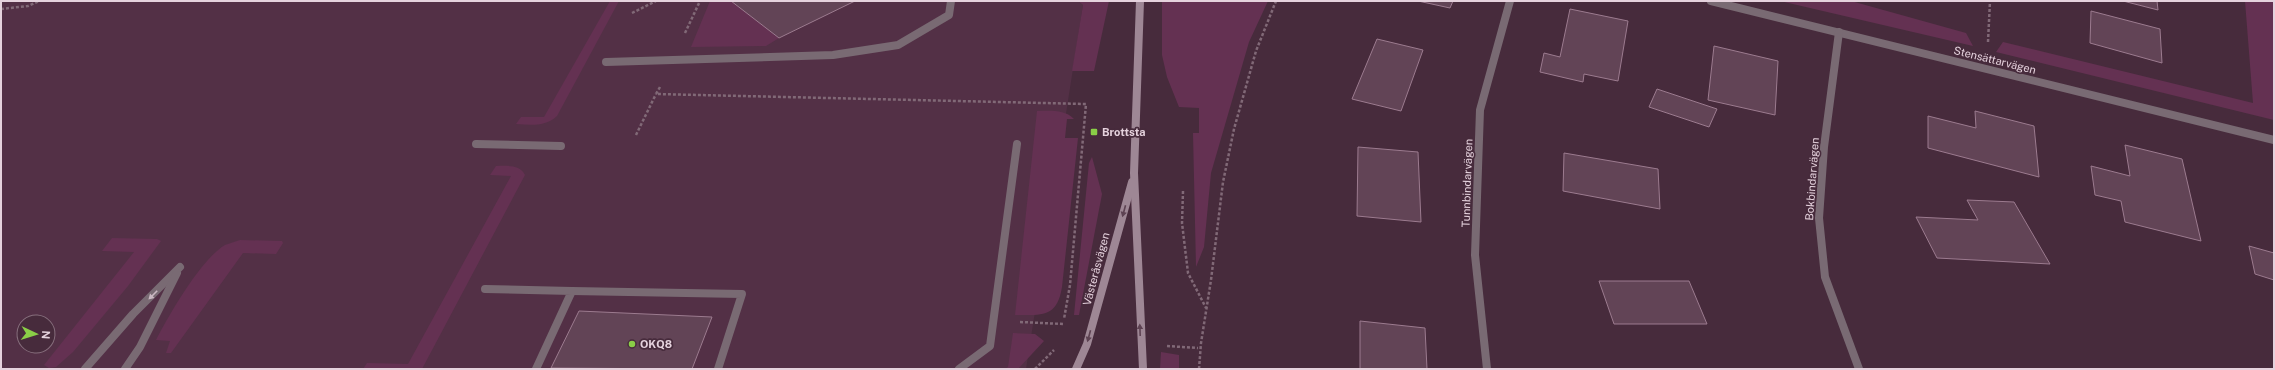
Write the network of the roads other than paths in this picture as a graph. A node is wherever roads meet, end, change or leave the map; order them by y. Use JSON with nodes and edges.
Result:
{"nodes":[{"id":1,"x":951,"y":1,"type":"edge"},
{"id":2,"x":1140,"y":1,"type":"edge"},
{"id":3,"x":1510,"y":1,"type":"edge"},
{"id":4,"x":1711,"y":1,"type":"edge"},
{"id":5,"x":1839,"y":32,"type":"junction"},
{"id":6,"x":606,"y":62,"type":"dead end"},
{"id":7,"x":2274,"y":140,"type":"edge"},
{"id":8,"x":476,"y":144,"type":"dead end"},
{"id":9,"x":1017,"y":144,"type":"dead end"},
{"id":10,"x":561,"y":146,"type":"dead end"},
{"id":11,"x":1134,"y":173,"type":"junction"},
{"id":12,"x":485,"y":289,"type":"dead end"},
{"id":13,"x":572,"y":291,"type":"junction"},
{"id":14,"x":86,"y":369,"type":"edge"},
{"id":15,"x":125,"y":369,"type":"edge"},
{"id":16,"x":536,"y":369,"type":"edge"},
{"id":17,"x":718,"y":369,"type":"edge"},
{"id":18,"x":959,"y":369,"type":"edge"},
{"id":19,"x":1076,"y":369,"type":"edge"},
{"id":20,"x":1143,"y":369,"type":"edge"},
{"id":21,"x":1488,"y":369,"type":"edge"},
{"id":22,"x":1859,"y":369,"type":"edge"}],
"edges":[{"from":1,"to":6,"type":"street"},
{"from":2,"to":11,"type":"street","name":"Västeråsvägen"},
{"from":3,"to":21,"type":"street","name":"Tunnbindarvägen"},
{"from":4,"to":5,"type":"street","name":"Stensättarvägen"},
{"from":5,"to":7,"type":"street","name":"Stensättarvägen"},
{"from":5,"to":22,"type":"street","name":"Bokbindarvägen"},
{"from":8,"to":10,"type":"street"},
{"from":9,"to":18,"type":"street"},
{"from":11,"to":19,"type":"street","name":"Västeråsvägen","one_way":true},
{"from":20,"to":11,"type":"street","name":"Västeråsvägen","one_way":true},
{"from":12,"to":13,"type":"street"},
{"from":13,"to":16,"type":"street"},
{"from":13,"to":17,"type":"street"},
{"from":15,"to":14,"type":"street","one_way":true}]}
